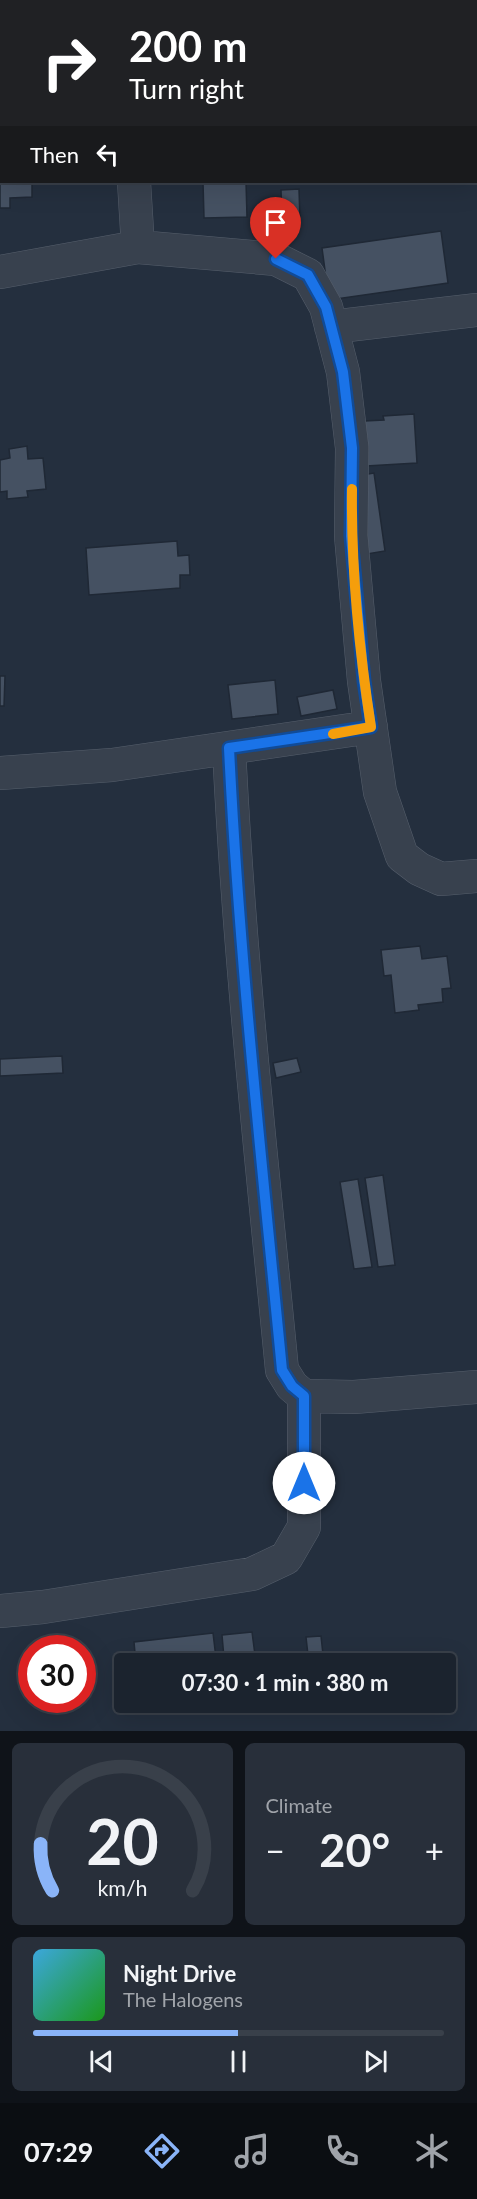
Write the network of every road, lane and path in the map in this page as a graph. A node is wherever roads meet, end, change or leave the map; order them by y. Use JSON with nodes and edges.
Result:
{"nodes":[{"id":1,"x":134,"y":183,"type":"edge"},
{"id":2,"x":138,"y":247,"type":"junction"},
{"id":3,"x":0,"y":272,"type":"edge"},
{"id":4,"x":477,"y":310,"type":"edge"},
{"id":5,"x":331,"y":327,"type":"junction"},
{"id":6,"x":371,"y":727,"type":"junction"},
{"id":7,"x":229,"y":748,"type":"junction"},
{"id":8,"x":0,"y":772,"type":"edge"},
{"id":9,"x":477,"y":876,"type":"edge"},
{"id":10,"x":477,"y":1387,"type":"edge"},
{"id":11,"x":304,"y":1396,"type":"junction"},
{"id":12,"x":0,"y":1611,"type":"edge"}],
"edges":[{"from":1,"to":2,"type":"street"},
{"from":2,"to":3,"type":"street"},
{"from":2,"to":5,"type":"street"},
{"from":4,"to":5,"type":"street"},
{"from":5,"to":6,"type":"street"},
{"from":6,"to":7,"type":"street"},
{"from":6,"to":9,"type":"street"},
{"from":7,"to":8,"type":"street"},
{"from":7,"to":11,"type":"street"},
{"from":10,"to":11,"type":"street"},
{"from":11,"to":12,"type":"street"}]}
